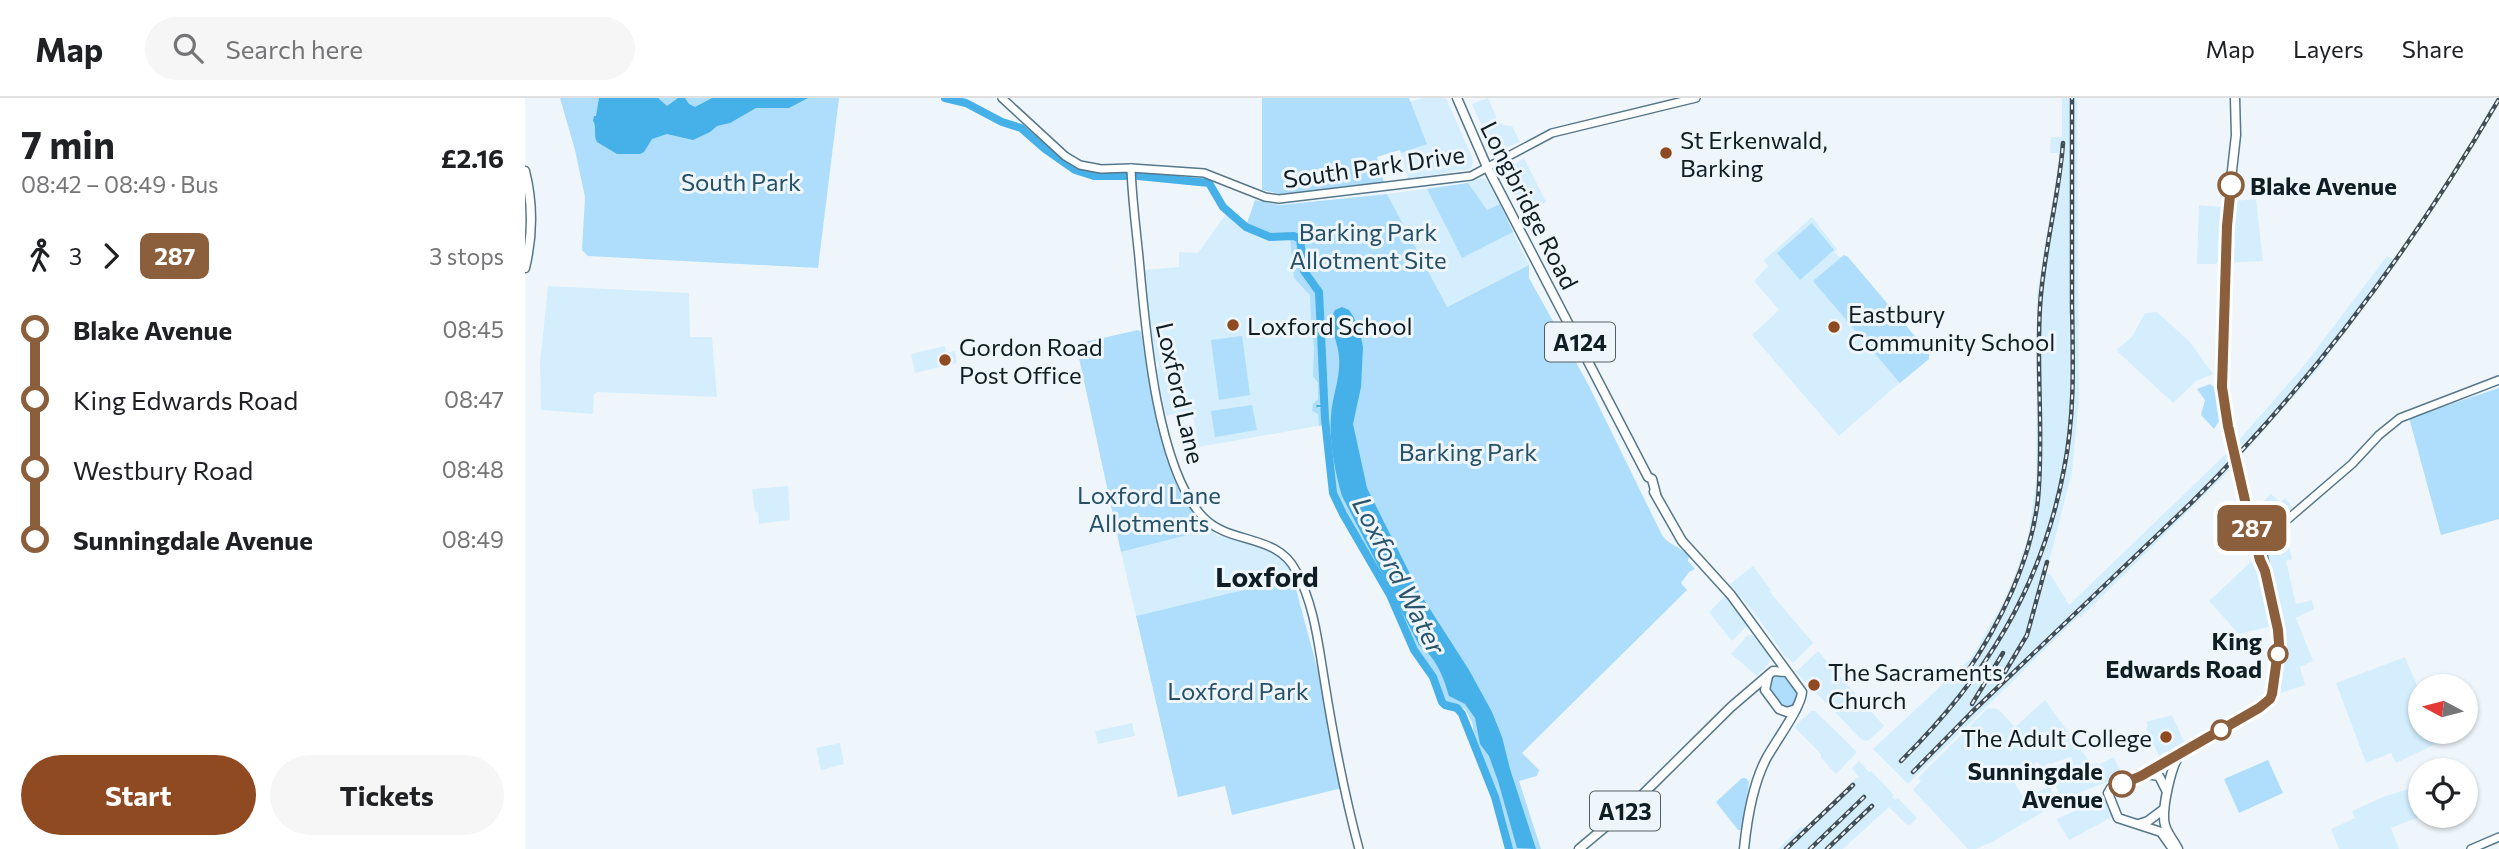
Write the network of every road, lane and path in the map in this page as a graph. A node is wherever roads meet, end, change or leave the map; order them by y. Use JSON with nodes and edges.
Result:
{"nodes":[{"id":1,"x":1002,"y":98,"type":"edge"},
{"id":2,"x":1457,"y":98,"type":"edge"},
{"id":3,"x":1696,"y":98,"type":"edge"},
{"id":4,"x":2235,"y":98,"type":"edge"},
{"id":5,"x":1487,"y":167,"type":"junction"},
{"id":6,"x":525,"y":171,"type":"edge"},
{"id":7,"x":1131,"y":174,"type":"junction"},
{"id":8,"x":525,"y":268,"type":"edge"},
{"id":9,"x":2499,"y":380,"type":"edge"},
{"id":10,"x":2261,"y":536,"type":"junction"},
{"id":11,"x":1774,"y":654,"type":"junction"},
{"id":12,"x":1786,"y":672,"type":"junction"},
{"id":13,"x":1770,"y":673,"type":"junction"},
{"id":14,"x":1740,"y":699,"type":"junction"},
{"id":15,"x":1775,"y":704,"type":"junction"},
{"id":16,"x":1796,"y":709,"type":"junction"},
{"id":17,"x":1784,"y":729,"type":"junction"},
{"id":18,"x":2182,"y":753,"type":"junction"},
{"id":19,"x":2146,"y":774,"type":"junction"},
{"id":20,"x":2167,"y":796,"type":"junction"},
{"id":21,"x":2164,"y":809,"type":"junction"},
{"id":22,"x":2136,"y":824,"type":"junction"},
{"id":23,"x":2499,"y":837,"type":"edge"},
{"id":24,"x":1359,"y":849,"type":"edge"},
{"id":25,"x":1579,"y":849,"type":"edge"},
{"id":26,"x":1744,"y":849,"type":"edge"},
{"id":27,"x":2173,"y":849,"type":"edge"},
{"id":28,"x":2178,"y":849,"type":"edge"},
{"id":29,"x":2471,"y":849,"type":"edge"}],
"edges":[{"from":1,"to":7,"type":"street","name":"South Park Drive"},
{"from":2,"to":5,"type":"main road","name":"Longbridge Road","number":"A124"},
{"from":3,"to":5,"type":"street","name":"South Park Drive"},
{"from":4,"to":10,"type":"main road","bridge":true},
{"from":5,"to":7,"type":"street","name":"South Park Drive"},
{"from":5,"to":11,"type":"main road","name":"Longbridge Road","number":"A124"},
{"from":6,"to":8,"type":"main road"},
{"from":7,"to":24,"type":"street","name":"Loxford Lane"},
{"from":9,"to":10,"type":"street"},
{"from":10,"to":18,"type":"main road"},
{"from":11,"to":12,"type":"main road","name":"Longbridge Road","number":"A124"},
{"from":11,"to":13,"type":"main road"},
{"from":12,"to":13,"type":"main road"},
{"from":12,"to":16,"type":"main road"},
{"from":13,"to":14,"type":"main road","number":"A123"},
{"from":13,"to":15,"type":"main road"},
{"from":14,"to":15,"type":"main road"},
{"from":14,"to":25,"type":"main road","number":"A123"},
{"from":15,"to":16,"type":"main road"},
{"from":15,"to":17,"type":"main road"},
{"from":16,"to":17,"type":"main road"},
{"from":17,"to":26,"type":"main road"},
{"from":18,"to":19,"type":"main road"},
{"from":18,"to":20,"type":"main road"},
{"from":19,"to":20,"type":"main road"},
{"from":19,"to":22,"type":"main road"},
{"from":20,"to":21,"type":"main road"},
{"from":21,"to":22,"type":"main road"},
{"from":21,"to":28,"type":"main road"},
{"from":22,"to":27,"type":"main road"},
{"from":23,"to":29,"type":"street"}]}
